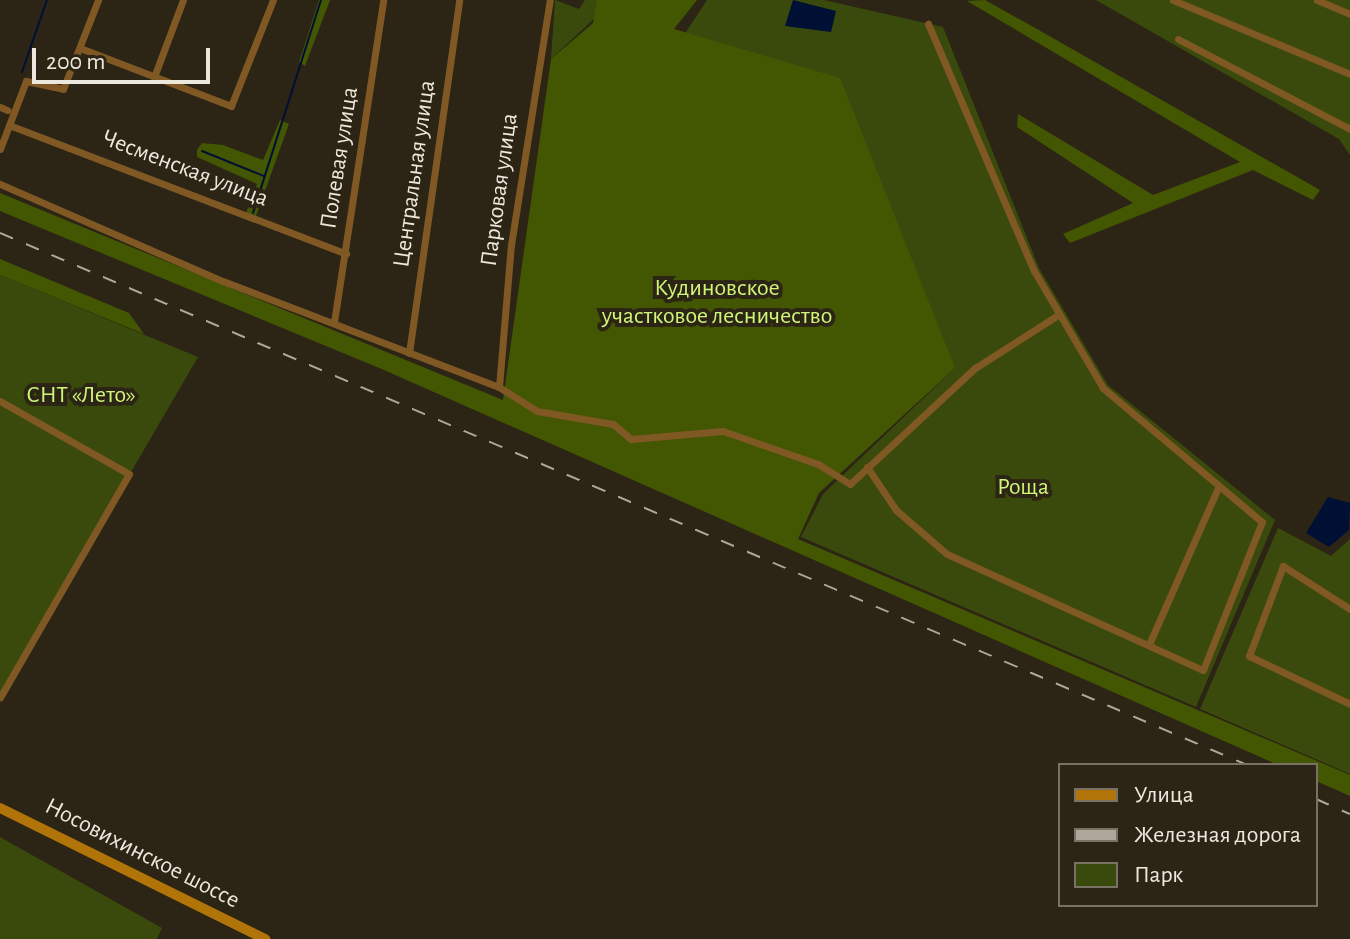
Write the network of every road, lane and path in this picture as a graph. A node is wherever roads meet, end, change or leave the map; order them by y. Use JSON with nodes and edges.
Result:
{"nodes":[{"id":1,"x":98,"y":0,"type":"edge"},
{"id":2,"x":183,"y":0,"type":"edge"},
{"id":3,"x":273,"y":0,"type":"edge"},
{"id":4,"x":383,"y":0,"type":"edge"},
{"id":5,"x":459,"y":0,"type":"edge"},
{"id":6,"x":550,"y":0,"type":"edge"},
{"id":7,"x":1173,"y":0,"type":"edge"},
{"id":8,"x":1317,"y":0,"type":"edge"},
{"id":9,"x":1350,"y":14,"type":"edge"},
{"id":10,"x":928,"y":24,"type":"dead end"},
{"id":11,"x":1178,"y":39,"type":"dead end"},
{"id":12,"x":80,"y":48,"type":"junction"},
{"id":13,"x":1350,"y":74,"type":"edge"},
{"id":14,"x":154,"y":77,"type":"junction"},
{"id":15,"x":9,"y":125,"type":"junction"},
{"id":16,"x":1350,"y":129,"type":"edge"},
{"id":17,"x":0,"y":149,"type":"edge"},
{"id":18,"x":0,"y":184,"type":"edge"},
{"id":19,"x":346,"y":254,"type":"junction"},
{"id":20,"x":1058,"y":315,"type":"junction"},
{"id":21,"x":334,"y":322,"type":"junction"},
{"id":22,"x":409,"y":353,"type":"junction"},
{"id":23,"x":499,"y":387,"type":"junction"},
{"id":24,"x":0,"y":401,"type":"edge"},
{"id":25,"x":867,"y":467,"type":"junction"},
{"id":26,"x":1218,"y":488,"type":"junction"},
{"id":27,"x":1349,"y":605,"type":"edge"},
{"id":28,"x":1150,"y":642,"type":"junction"},
{"id":29,"x":0,"y":697,"type":"edge"},
{"id":30,"x":1350,"y":704,"type":"edge"},
{"id":31,"x":0,"y":808,"type":"edge"},
{"id":32,"x":265,"y":939,"type":"edge"}],
"edges":[{"from":1,"to":12,"type":"street"},
{"from":2,"to":14,"type":"street"},
{"from":3,"to":14,"type":"street"},
{"from":4,"to":19,"type":"street","name":"Полевая улица"},
{"from":5,"to":22,"type":"street","name":"Центральная улица"},
{"from":6,"to":23,"type":"street","name":"Парковая улица"},
{"from":7,"to":13,"type":"street"},
{"from":8,"to":9,"type":"street"},
{"from":10,"to":20,"type":"street"},
{"from":11,"to":16,"type":"street"},
{"from":12,"to":14,"type":"street"},
{"from":12,"to":15,"type":"street"},
{"from":15,"to":17,"type":"street"},
{"from":15,"to":19,"type":"street","name":"Чесменская улица"},
{"from":18,"to":21,"type":"street"},
{"from":19,"to":21,"type":"street","name":"Полевая улица"},
{"from":20,"to":25,"type":"street"},
{"from":20,"to":26,"type":"street"},
{"from":21,"to":22,"type":"street"},
{"from":22,"to":23,"type":"street"},
{"from":23,"to":25,"type":"street"},
{"from":24,"to":29,"type":"street"},
{"from":25,"to":28,"type":"street"},
{"from":26,"to":28,"type":"street"},
{"from":26,"to":28,"type":"street"},
{"from":27,"to":30,"type":"street"},
{"from":31,"to":32,"type":"main road","name":"Носовихинское шоссе"}]}
